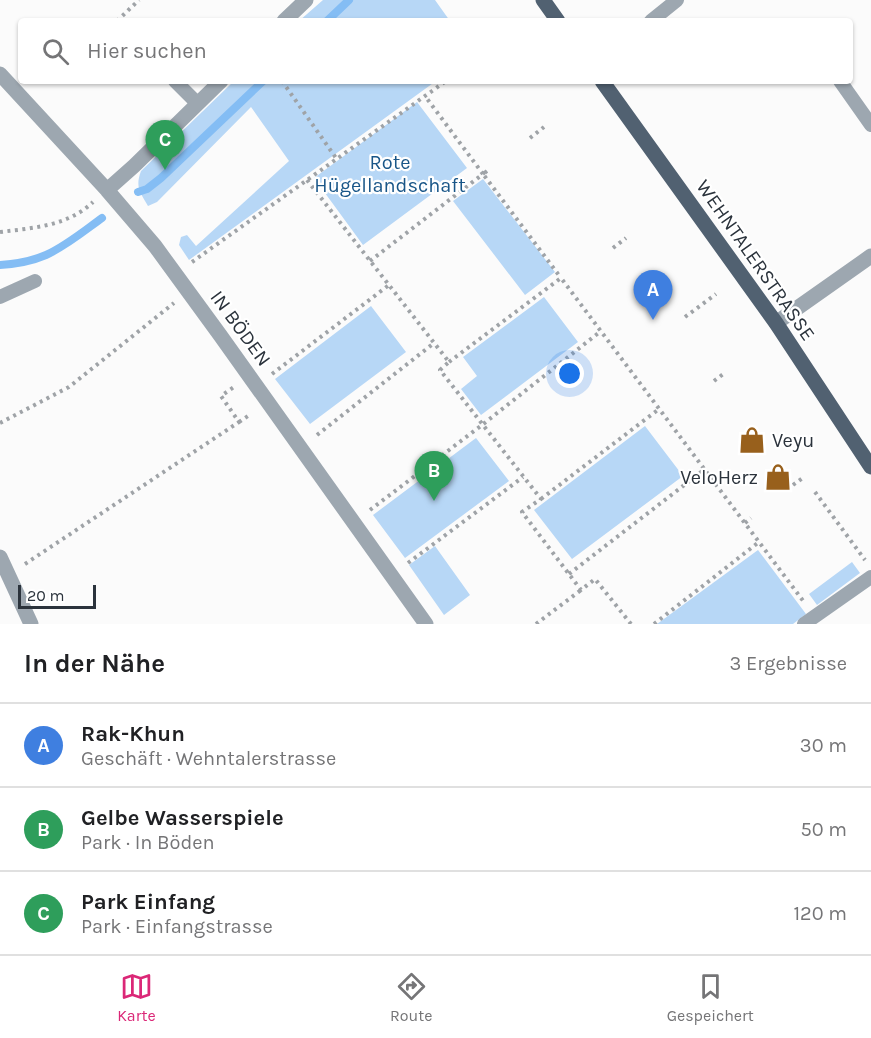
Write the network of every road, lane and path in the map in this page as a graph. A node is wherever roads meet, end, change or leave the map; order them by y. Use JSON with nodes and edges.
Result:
{"nodes":[{"id":1,"x":139,"y":0,"type":"edge"},
{"id":2,"x":543,"y":0,"type":"edge"},
{"id":3,"x":677,"y":0,"type":"edge"},
{"id":4,"x":301,"y":4,"type":"edge"},
{"id":5,"x":120,"y":18,"type":"edge"},
{"id":6,"x":287,"y":18,"type":"edge"},
{"id":7,"x":556,"y":18,"type":"edge"},
{"id":8,"x":655,"y":18,"type":"edge"},
{"id":9,"x":0,"y":74,"type":"edge"},
{"id":10,"x":178,"y":84,"type":"edge"},
{"id":11,"x":218,"y":84,"type":"edge"},
{"id":12,"x":283,"y":84,"type":"edge"},
{"id":13,"x":442,"y":84,"type":"edge"},
{"id":14,"x":604,"y":84,"type":"edge"},
{"id":15,"x":842,"y":84,"type":"edge"},
{"id":16,"x":425,"y":96,"type":"junction"},
{"id":17,"x":197,"y":103,"type":"junction"},
{"id":18,"x":871,"y":125,"type":"edge"},
{"id":19,"x":544,"y":127,"type":"dead end"},
{"id":20,"x":530,"y":138,"type":"dead end"},
{"id":21,"x":336,"y":159,"type":"junction"},
{"id":22,"x":487,"y":171,"type":"dead end"},
{"id":23,"x":483,"y":174,"type":"junction"},
{"id":24,"x":307,"y":180,"type":"junction"},
{"id":25,"x":107,"y":190,"type":"junction"},
{"id":26,"x":94,"y":201,"type":"dead end"},
{"id":27,"x":0,"y":232,"type":"edge"},
{"id":28,"x":626,"y":237,"type":"dead end"},
{"id":29,"x":613,"y":248,"type":"dead end"},
{"id":30,"x":871,"y":256,"type":"edge"},
{"id":31,"x":370,"y":261,"type":"junction"},
{"id":32,"x":189,"y":264,"type":"dead end"},
{"id":33,"x":561,"y":278,"type":"junction"},
{"id":34,"x":35,"y":281,"type":"dead end"},
{"id":35,"x":570,"y":281,"type":"dead end"},
{"id":36,"x":566,"y":284,"type":"junction"},
{"id":37,"x":389,"y":285,"type":"junction"},
{"id":38,"x":716,"y":294,"type":"dead end"},
{"id":39,"x":0,"y":297,"type":"edge"},
{"id":40,"x":175,"y":303,"type":"dead end"},
{"id":41,"x":685,"y":317,"type":"dead end"},
{"id":42,"x":776,"y":323,"type":"junction"},
{"id":43,"x":601,"y":332,"type":"junction"},
{"id":44,"x":434,"y":343,"type":"junction"},
{"id":45,"x":450,"y":362,"type":"junction"},
{"id":46,"x":726,"y":372,"type":"dead end"},
{"id":47,"x":269,"y":377,"type":"dead end"},
{"id":48,"x":714,"y":381,"type":"dead end"},
{"id":49,"x":235,"y":387,"type":"dead end"},
{"id":50,"x":659,"y":409,"type":"junction"},
{"id":51,"x":253,"y":413,"type":"dead end"},
{"id":52,"x":671,"y":414,"type":"dead end"},
{"id":53,"x":666,"y":418,"type":"junction"},
{"id":54,"x":239,"y":422,"type":"junction"},
{"id":55,"x":0,"y":423,"type":"edge"},
{"id":56,"x":482,"y":425,"type":"junction"},
{"id":57,"x":324,"y":429,"type":"dead end"},
{"id":58,"x":871,"y":467,"type":"edge"},
{"id":59,"x":705,"y":469,"type":"junction"},
{"id":60,"x":523,"y":477,"type":"junction"},
{"id":61,"x":804,"y":477,"type":"dead end"},
{"id":62,"x":794,"y":485,"type":"dead end"},
{"id":63,"x":815,"y":492,"type":"dead end"},
{"id":64,"x":541,"y":499,"type":"junction"},
{"id":65,"x":367,"y":513,"type":"dead end"},
{"id":66,"x":751,"y":518,"type":"dead end"},
{"id":67,"x":745,"y":523,"type":"junction"},
{"id":68,"x":759,"y":542,"type":"junction"},
{"id":69,"x":0,"y":557,"type":"edge"},
{"id":70,"x":405,"y":565,"type":"dead end"},
{"id":71,"x":870,"y":567,"type":"edge"},
{"id":72,"x":19,"y":568,"type":"dead end"},
{"id":73,"x":569,"y":574,"type":"junction"},
{"id":74,"x":871,"y":577,"type":"edge"},
{"id":75,"x":581,"y":590,"type":"junction"},
{"id":76,"x":627,"y":619,"type":"junction"},
{"id":77,"x":810,"y":620,"type":"edge"},
{"id":78,"x":31,"y":624,"type":"edge"},
{"id":79,"x":426,"y":624,"type":"edge"},
{"id":80,"x":536,"y":624,"type":"edge"},
{"id":81,"x":621,"y":624,"type":"edge"},
{"id":82,"x":631,"y":624,"type":"edge"},
{"id":83,"x":654,"y":624,"type":"edge"}],
"edges":[{"from":1,"to":5,"type":"path"},
{"from":2,"to":7,"type":"main road"},
{"from":3,"to":8,"type":"lane"},
{"from":4,"to":6,"type":"street"},
{"from":9,"to":25,"type":"street","name":"IN BÖDEN"},
{"from":10,"to":17,"type":"lane"},
{"from":11,"to":17,"type":"street"},
{"from":12,"to":21,"type":"path"},
{"from":13,"to":16,"type":"path"},
{"from":14,"to":42,"type":"main road","name":"WEHNTALERSTRASSE"},
{"from":15,"to":18,"type":"lane"},
{"from":16,"to":21,"type":"path"},
{"from":16,"to":23,"type":"path"},
{"from":17,"to":25,"type":"street"},
{"from":19,"to":20,"type":"path"},
{"from":21,"to":24,"type":"path"},
{"from":22,"to":23,"type":"path"},
{"from":23,"to":31,"type":"path"},
{"from":23,"to":33,"type":"path"},
{"from":24,"to":31,"type":"path"},
{"from":24,"to":32,"type":"path"},
{"from":25,"to":79,"type":"street","name":"IN BÖDEN"},
{"from":26,"to":27,"type":"path"},
{"from":28,"to":29,"type":"path"},
{"from":30,"to":42,"type":"street"},
{"from":31,"to":37,"type":"path"},
{"from":33,"to":36,"type":"path"},
{"from":33,"to":45,"type":"path"},
{"from":34,"to":39,"type":"lane"},
{"from":35,"to":36,"type":"path"},
{"from":36,"to":43,"type":"path"},
{"from":37,"to":44,"type":"path"},
{"from":37,"to":47,"type":"path"},
{"from":38,"to":41,"type":"path"},
{"from":40,"to":55,"type":"path"},
{"from":42,"to":58,"type":"main road","name":"WEHNTALERSTRASSE"},
{"from":43,"to":50,"type":"path"},
{"from":43,"to":56,"type":"path"},
{"from":44,"to":45,"type":"path"},
{"from":44,"to":57,"type":"path"},
{"from":45,"to":56,"type":"path"},
{"from":46,"to":48,"type":"path"},
{"from":49,"to":54,"type":"path"},
{"from":50,"to":53,"type":"path"},
{"from":50,"to":64,"type":"path"},
{"from":51,"to":54,"type":"path"},
{"from":52,"to":53,"type":"path"},
{"from":53,"to":59,"type":"path"},
{"from":54,"to":72,"type":"path"},
{"from":56,"to":60,"type":"path"},
{"from":56,"to":65,"type":"path"},
{"from":59,"to":67,"type":"path"},
{"from":59,"to":73,"type":"path"},
{"from":60,"to":64,"type":"path"},
{"from":60,"to":70,"type":"path"},
{"from":61,"to":62,"type":"path"},
{"from":63,"to":71,"type":"path"},
{"from":64,"to":73,"type":"path"},
{"from":66,"to":67,"type":"path"},
{"from":67,"to":68,"type":"path"},
{"from":68,"to":77,"type":"path"},
{"from":68,"to":83,"type":"path"},
{"from":69,"to":78,"type":"street"},
{"from":73,"to":75,"type":"path"},
{"from":74,"to":77,"type":"lane"},
{"from":75,"to":76,"type":"path"},
{"from":75,"to":80,"type":"path"},
{"from":76,"to":81,"type":"path"},
{"from":76,"to":82,"type":"path"}]}
